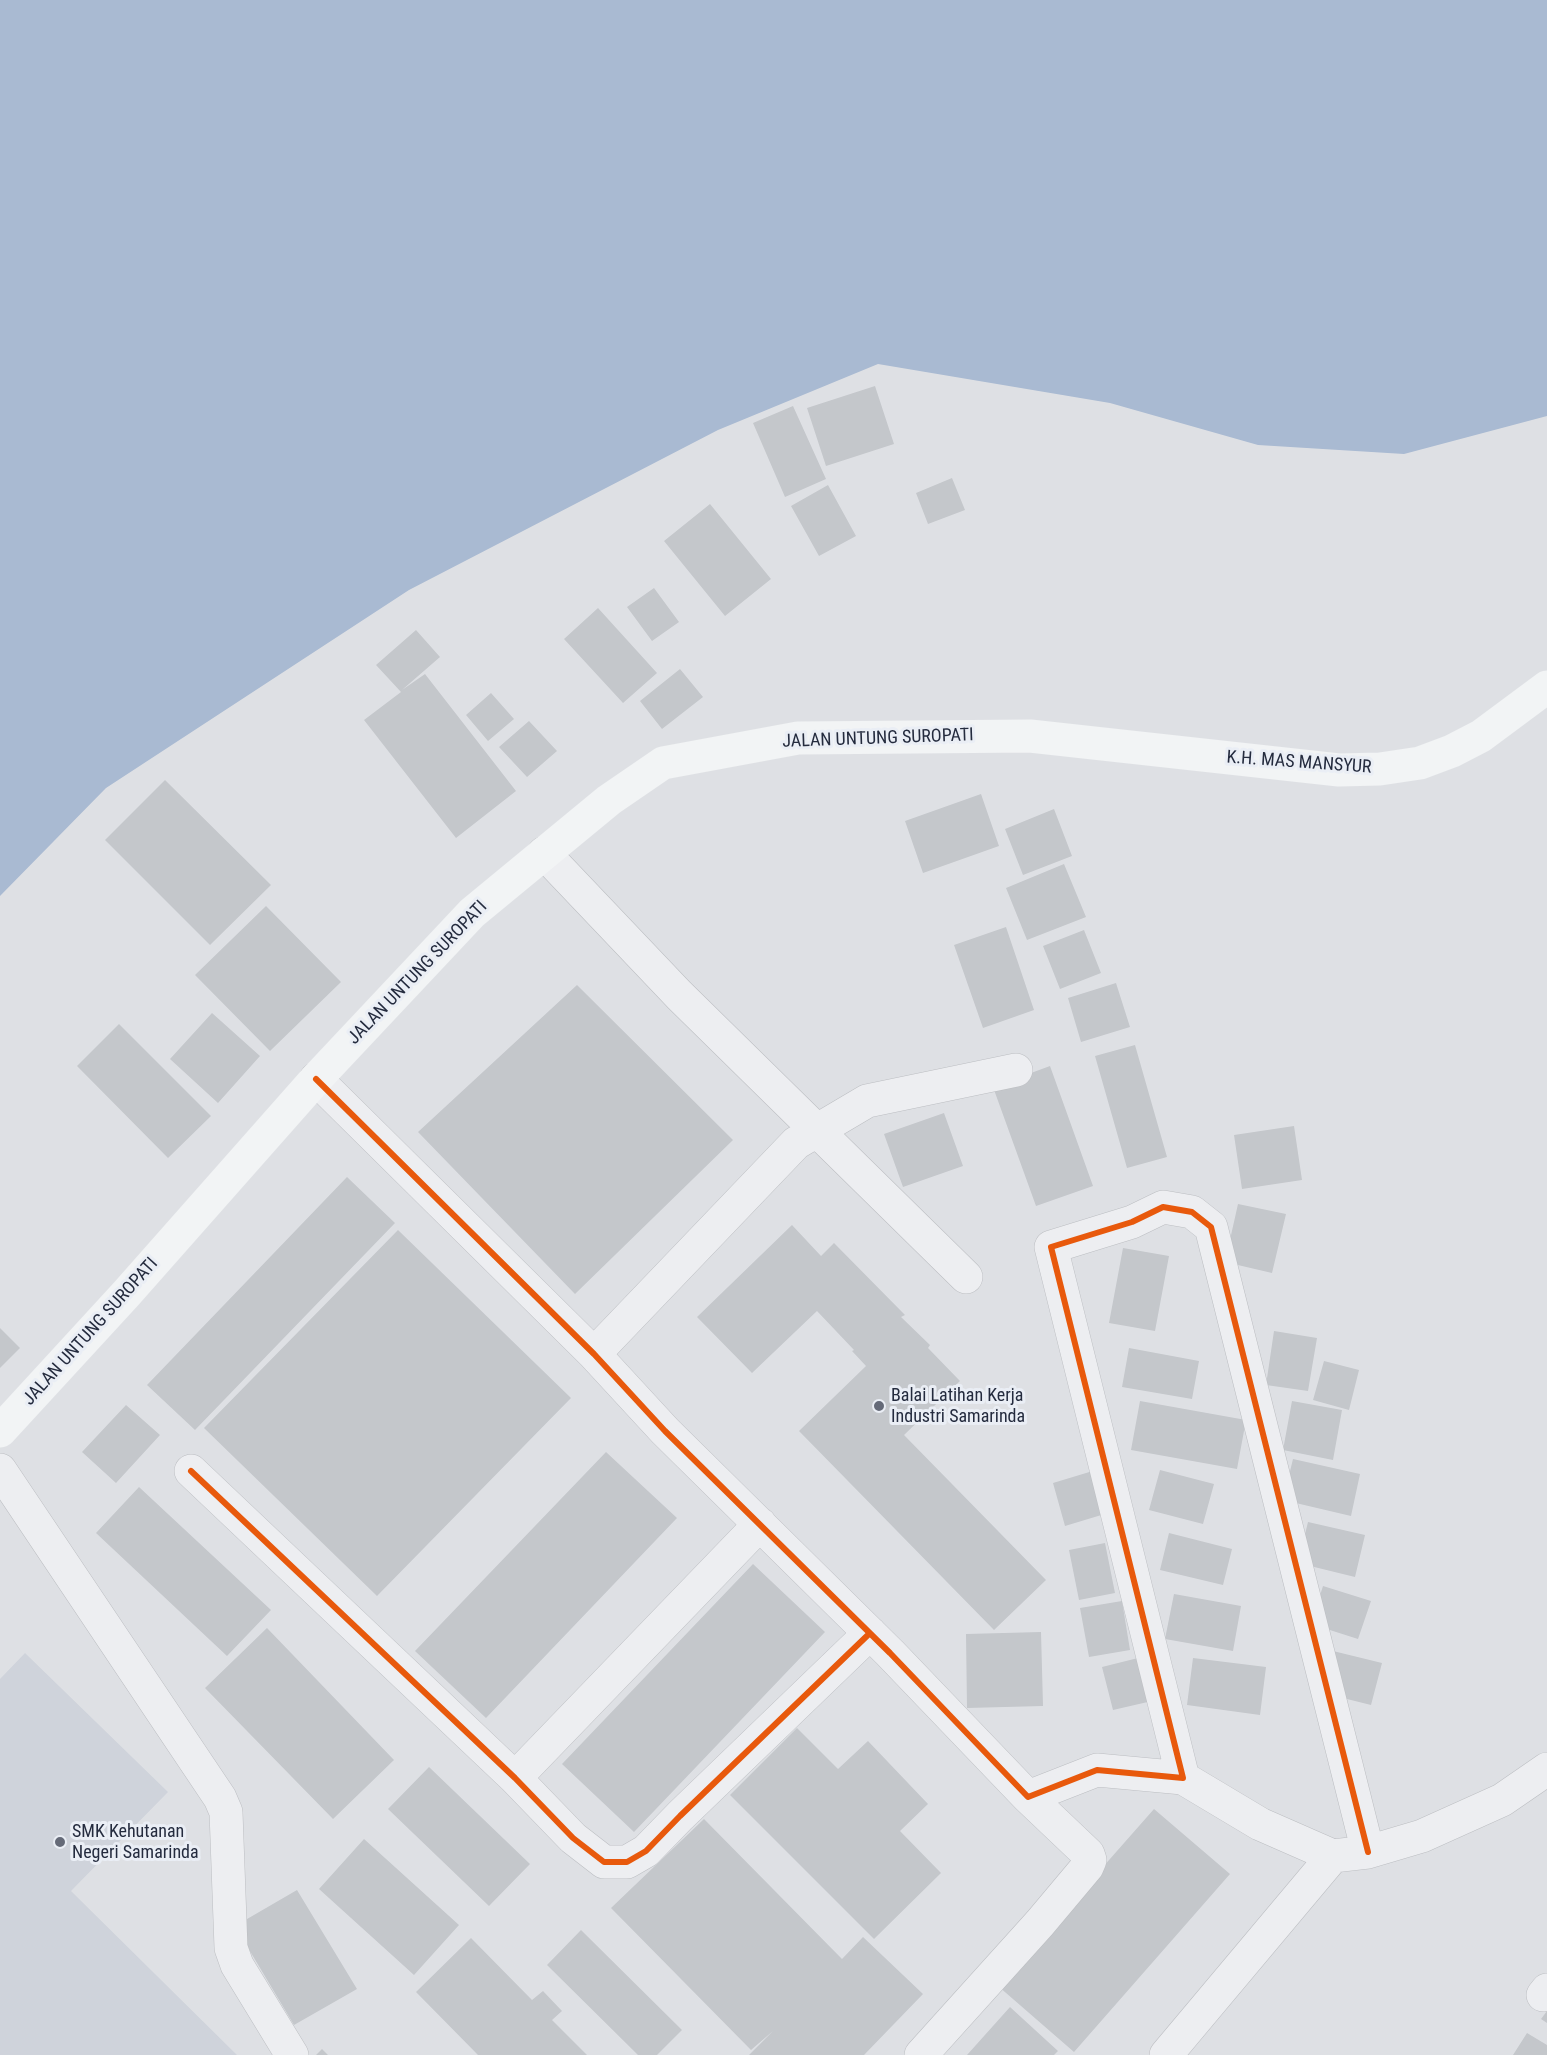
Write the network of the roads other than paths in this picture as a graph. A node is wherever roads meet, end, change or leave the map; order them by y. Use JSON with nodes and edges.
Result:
{"nodes":[{"id":1,"x":1547,"y":687,"type":"edge"},
{"id":2,"x":1030,"y":736,"type":"joint"},
{"id":3,"x":544,"y":853,"type":"junction"},
{"id":4,"x":1016,"y":1070,"type":"dead end"},
{"id":5,"x":316,"y":1078,"type":"junction"},
{"id":6,"x":816,"y":1131,"type":"junction"},
{"id":7,"x":966,"y":1277,"type":"dead end"},
{"id":8,"x":594,"y":1354,"type":"junction"},
{"id":9,"x":0,"y":1431,"type":"edge"},
{"id":10,"x":0,"y":1470,"type":"edge"},
{"id":11,"x":191,"y":1471,"type":"dead end"},
{"id":12,"x":760,"y":1524,"type":"junction"},
{"id":13,"x":870,"y":1633,"type":"junction"},
{"id":14,"x":1547,"y":1769,"type":"edge"},
{"id":15,"x":515,"y":1778,"type":"junction"},
{"id":16,"x":1183,"y":1778,"type":"junction"},
{"id":17,"x":1028,"y":1797,"type":"junction"},
{"id":18,"x":1368,"y":1852,"type":"junction"},
{"id":19,"x":1333,"y":1856,"type":"junction"},
{"id":20,"x":292,"y":2055,"type":"edge"},
{"id":21,"x":921,"y":2055,"type":"edge"},
{"id":22,"x":1166,"y":2055,"type":"edge"}],
"edges":[{"from":1,"to":2,"type":"main road","name":"K.H. MAS MANSYUR"},
{"from":2,"to":3,"type":"main road","name":"JALAN UNTUNG SUROPATI"},
{"from":3,"to":5,"type":"main road","name":"JALAN UNTUNG SUROPATI"},
{"from":3,"to":6,"type":"street"},
{"from":4,"to":6,"type":"street"},
{"from":5,"to":8,"type":"street"},
{"from":5,"to":9,"type":"main road","name":"JALAN UNTUNG SUROPATI"},
{"from":6,"to":7,"type":"street"},
{"from":6,"to":8,"type":"street"},
{"from":8,"to":12,"type":"street"},
{"from":10,"to":20,"type":"street"},
{"from":11,"to":15,"type":"street"},
{"from":12,"to":13,"type":"street"},
{"from":12,"to":15,"type":"street"},
{"from":13,"to":15,"type":"street"},
{"from":13,"to":17,"type":"street"},
{"from":14,"to":18,"type":"street"},
{"from":16,"to":17,"type":"street"},
{"from":16,"to":18,"type":"street"},
{"from":16,"to":19,"type":"street"},
{"from":17,"to":21,"type":"street"},
{"from":18,"to":19,"type":"street"},
{"from":19,"to":22,"type":"street"}]}
